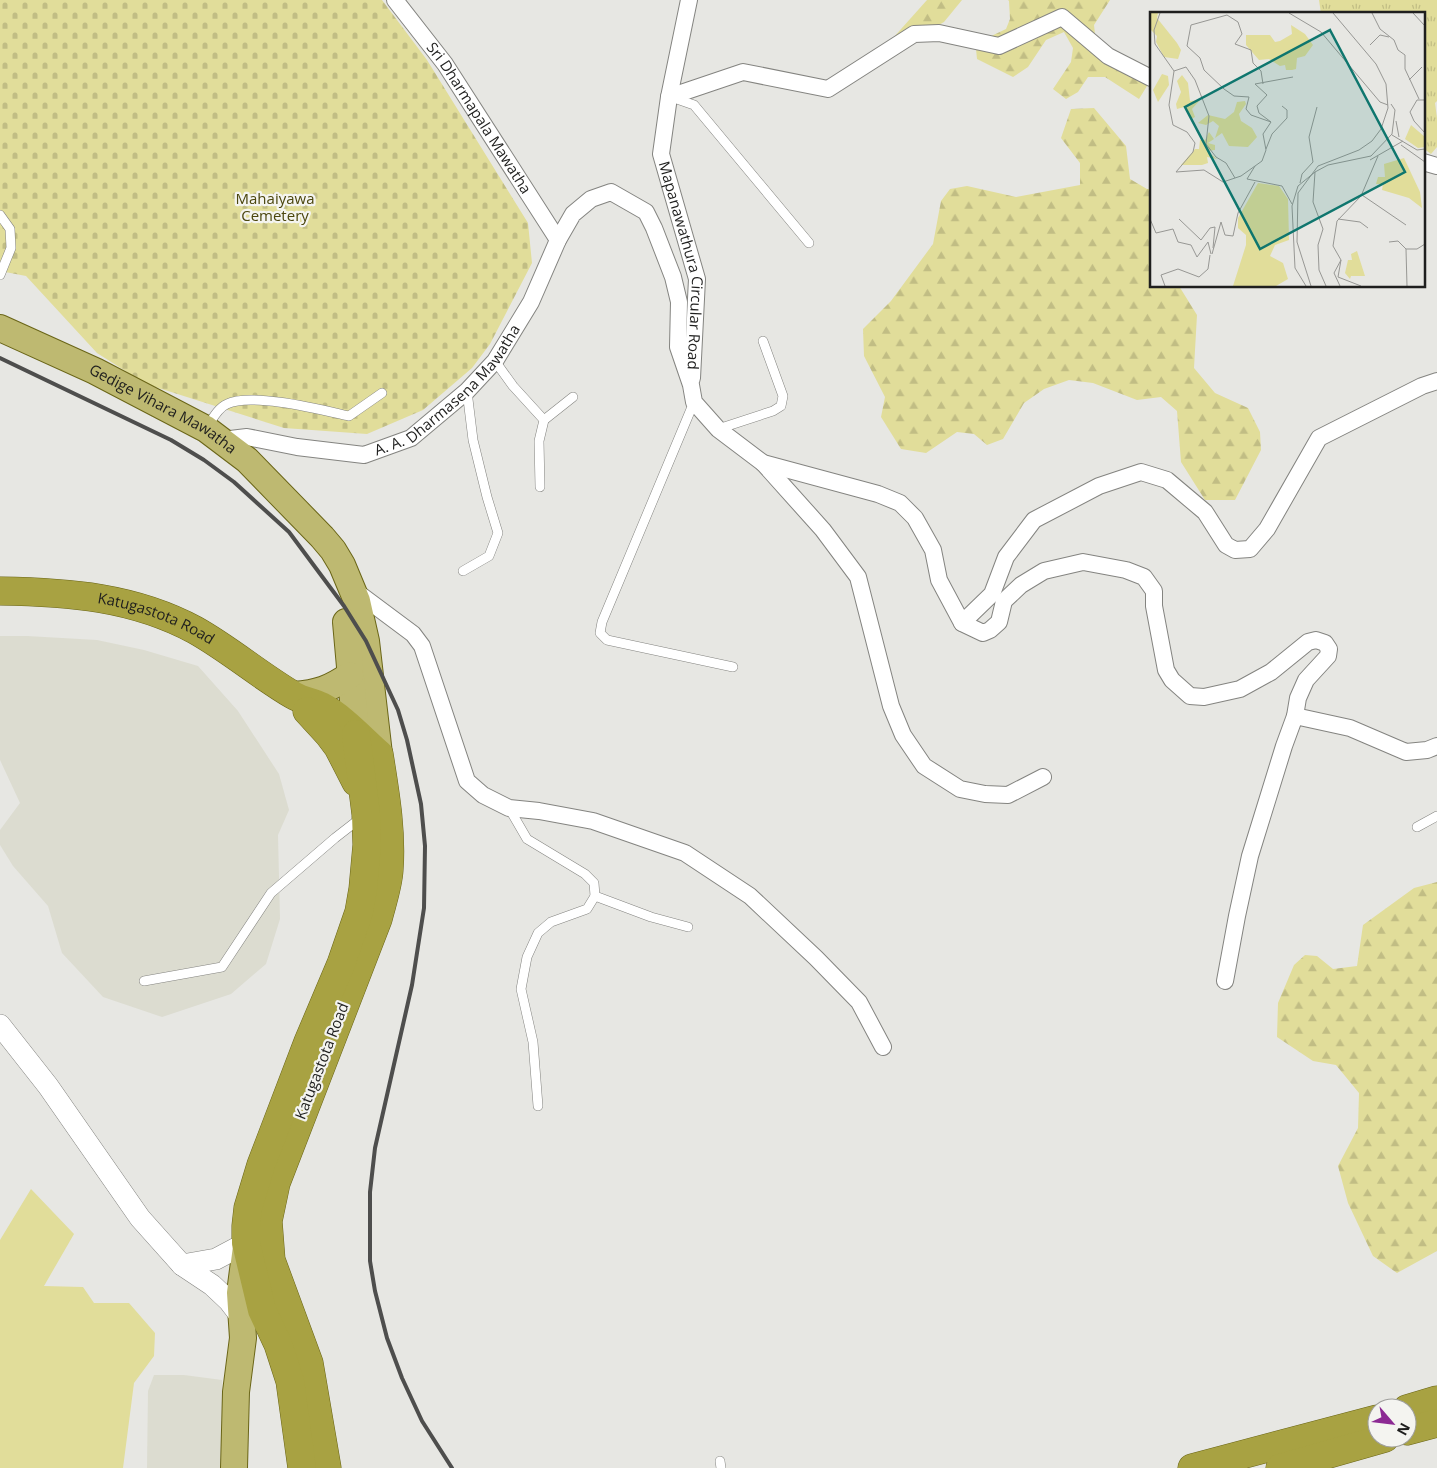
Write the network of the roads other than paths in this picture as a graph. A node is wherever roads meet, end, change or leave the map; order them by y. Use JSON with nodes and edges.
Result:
{"nodes":[{"id":1,"x":395,"y":0,"type":"edge"},
{"id":2,"x":689,"y":0,"type":"edge"},
{"id":3,"x":1150,"y":77,"type":"edge"},
{"id":4,"x":669,"y":97,"type":"junction"},
{"id":5,"x":1424,"y":162,"type":"edge"},
{"id":6,"x":1437,"y":166,"type":"edge"},
{"id":7,"x":0,"y":215,"type":"edge"},
{"id":8,"x":558,"y":240,"type":"junction"},
{"id":9,"x":809,"y":244,"type":"dead end"},
{"id":10,"x":0,"y":275,"type":"edge"},
{"id":11,"x":0,"y":328,"type":"edge"},
{"id":12,"x":764,"y":341,"type":"dead end"},
{"id":13,"x":496,"y":361,"type":"junction"},
{"id":14,"x":1437,"y":381,"type":"edge"},
{"id":15,"x":692,"y":385,"type":"junction"},
{"id":16,"x":468,"y":391,"type":"junction"},
{"id":17,"x":382,"y":393,"type":"dead end"},
{"id":18,"x":573,"y":397,"type":"dead end"},
{"id":19,"x":694,"y":402,"type":"junction"},
{"id":20,"x":544,"y":420,"type":"junction"},
{"id":21,"x":718,"y":429,"type":"junction"},
{"id":22,"x":214,"y":434,"type":"junction"},
{"id":23,"x":763,"y":463,"type":"junction"},
{"id":24,"x":540,"y":487,"type":"dead end"},
{"id":25,"x":304,"y":520,"type":"junction"},
{"id":26,"x":463,"y":571,"type":"dead end"},
{"id":27,"x":354,"y":590,"type":"junction"},
{"id":28,"x":0,"y":591,"type":"edge"},
{"id":29,"x":962,"y":623,"type":"junction"},
{"id":30,"x":733,"y":667,"type":"dead end"},
{"id":31,"x":350,"y":676,"type":"junction"},
{"id":32,"x":294,"y":695,"type":"junction"},
{"id":33,"x":1295,"y":716,"type":"junction"},
{"id":34,"x":356,"y":734,"type":"junction"},
{"id":35,"x":1437,"y":746,"type":"edge"},
{"id":36,"x":379,"y":754,"type":"junction"},
{"id":37,"x":1042,"y":777,"type":"dead end"},
{"id":38,"x":365,"y":806,"type":"junction"},
{"id":39,"x":509,"y":808,"type":"junction"},
{"id":40,"x":1437,"y":816,"type":"edge"},
{"id":41,"x":1417,"y":827,"type":"dead end"},
{"id":42,"x":595,"y":896,"type":"junction"},
{"id":43,"x":688,"y":927,"type":"dead end"},
{"id":44,"x":144,"y":981,"type":"dead end"},
{"id":45,"x":1226,"y":981,"type":"dead end"},
{"id":46,"x":1,"y":1027,"type":"edge"},
{"id":47,"x":883,"y":1047,"type":"dead end"},
{"id":48,"x":538,"y":1106,"type":"dead end"},
{"id":49,"x":246,"y":1243,"type":"junction"},
{"id":50,"x":182,"y":1265,"type":"junction"},
{"id":51,"x":242,"y":1318,"type":"junction"},
{"id":52,"x":1437,"y":1400,"type":"edge"},
{"id":53,"x":1417,"y":1406,"type":"edge"},
{"id":54,"x":1367,"y":1422,"type":"edge"},
{"id":55,"x":1437,"y":1423,"type":"edge"},
{"id":56,"x":1417,"y":1429,"type":"edge"},
{"id":57,"x":1367,"y":1443,"type":"edge"},
{"id":58,"x":234,"y":1468,"type":"edge"},
{"id":59,"x":302,"y":1468,"type":"edge"},
{"id":60,"x":327,"y":1468,"type":"edge"},
{"id":61,"x":1192,"y":1468,"type":"edge"},
{"id":62,"x":1280,"y":1468,"type":"edge"}],
"edges":[{"from":1,"to":8,"type":"street","name":"Sri Dharmapala Mawatha"},
{"from":2,"to":4,"type":"street","name":"Mapanawathura Circular Road"},
{"from":3,"to":4,"type":"street"},
{"from":4,"to":9,"type":"lane"},
{"from":4,"to":15,"type":"street","name":"Mapanawathura Circular Road"},
{"from":5,"to":6,"type":"street"},
{"from":7,"to":10,"type":"lane"},
{"from":8,"to":13,"type":"street","name":"A. A. Dharmasena Mawatha"},
{"from":8,"to":15,"type":"street","name":"A. A. Dharmasena Mawatha"},
{"from":11,"to":22,"type":"main road","name":"Gedige Vihara Mawatha"},
{"from":12,"to":21,"type":"lane"},
{"from":13,"to":16,"type":"street","name":"A. A. Dharmasena Mawatha"},
{"from":13,"to":20,"type":"lane"},
{"from":14,"to":29,"type":"street"},
{"from":15,"to":19,"type":"street"},
{"from":16,"to":22,"type":"street","name":"A. A. Dharmasena Mawatha"},
{"from":16,"to":26,"type":"lane"},
{"from":17,"to":22,"type":"lane"},
{"from":18,"to":20,"type":"lane"},
{"from":19,"to":21,"type":"street"},
{"from":19,"to":30,"type":"lane"},
{"from":20,"to":24,"type":"lane"},
{"from":21,"to":23,"type":"street"},
{"from":22,"to":25,"type":"main road","name":"Gedige Vihara Mawatha"},
{"from":23,"to":29,"type":"street"},
{"from":23,"to":37,"type":"street"},
{"from":25,"to":27,"type":"main road","name":"Gedige Vihara Mawatha"},
{"from":25,"to":31,"type":"main road","name":"Gedige Vihara Mawatha"},
{"from":27,"to":36,"type":"main road","name":"Gedige Vihara Mawatha"},
{"from":27,"to":39,"type":"street"},
{"from":28,"to":32,"type":"highway","name":"Katugastota Road"},
{"from":29,"to":33,"type":"street"},
{"from":31,"to":32,"type":"main road"},
{"from":31,"to":34,"type":"main road","name":"Gedige Vihara Mawatha"},
{"from":32,"to":34,"type":"highway","name":"Katugastota Road"},
{"from":32,"to":38,"type":"highway","name":"Katugastota Road"},
{"from":33,"to":35,"type":"street"},
{"from":33,"to":45,"type":"street"},
{"from":34,"to":36,"type":"highway","name":"Katugastota Road"},
{"from":34,"to":38,"type":"highway"},
{"from":36,"to":60,"type":"highway","name":"Katugastota Road"},
{"from":38,"to":44,"type":"lane"},
{"from":38,"to":49,"type":"highway","name":"Katugastota Road"},
{"from":39,"to":42,"type":"lane"},
{"from":39,"to":47,"type":"street"},
{"from":40,"to":41,"type":"lane"},
{"from":42,"to":43,"type":"lane"},
{"from":42,"to":48,"type":"lane"},
{"from":46,"to":50,"type":"street"},
{"from":49,"to":50,"type":"street"},
{"from":49,"to":51,"type":"main road"},
{"from":49,"to":59,"type":"highway","name":"Katugastota Road"},
{"from":50,"to":51,"type":"street"},
{"from":51,"to":58,"type":"main road"},
{"from":52,"to":53,"type":"highway"},
{"from":54,"to":61,"type":"highway"},
{"from":55,"to":56,"type":"highway"},
{"from":57,"to":62,"type":"highway"}]}
